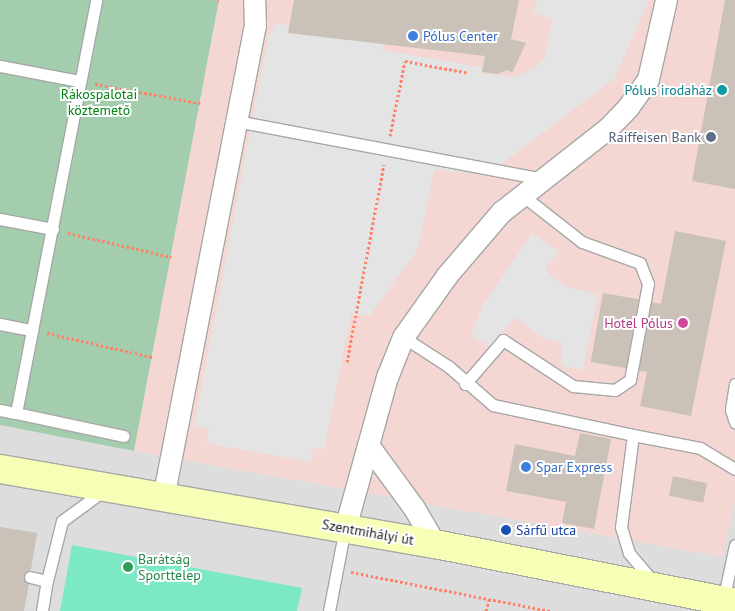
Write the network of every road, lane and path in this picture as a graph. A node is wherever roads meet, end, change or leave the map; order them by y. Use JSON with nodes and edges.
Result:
{"nodes":[{"id":1,"x":96,"y":0,"type":"edge"},
{"id":2,"x":254,"y":0,"type":"edge"},
{"id":3,"x":666,"y":0,"type":"edge"},
{"id":4,"x":0,"y":66,"type":"edge"},
{"id":5,"x":469,"y":73,"type":"dead end"},
{"id":6,"x":79,"y":81,"type":"junction"},
{"id":7,"x":200,"y":103,"type":"dead end"},
{"id":8,"x":236,"y":121,"type":"junction"},
{"id":9,"x":387,"y":150,"type":"junction"},
{"id":10,"x":542,"y":180,"type":"junction"},
{"id":11,"x":522,"y":194,"type":"junction"},
{"id":12,"x":0,"y":219,"type":"edge"},
{"id":13,"x":52,"y":229,"type":"junction"},
{"id":14,"x":171,"y":256,"type":"dead end"},
{"id":15,"x":0,"y":324,"type":"edge"},
{"id":16,"x":32,"y":330,"type":"junction"},
{"id":17,"x":404,"y":337,"type":"junction"},
{"id":18,"x":152,"y":357,"type":"dead end"},
{"id":19,"x":347,"y":362,"type":"dead end"},
{"id":20,"x":465,"y":384,"type":"junction"},
{"id":21,"x":735,"y":384,"type":"edge"},
{"id":22,"x":0,"y":410,"type":"edge"},
{"id":23,"x":16,"y":413,"type":"junction"},
{"id":24,"x":735,"y":422,"type":"edge"},
{"id":25,"x":633,"y":435,"type":"junction"},
{"id":26,"x":124,"y":436,"type":"dead end"},
{"id":27,"x":368,"y":445,"type":"junction"},
{"id":28,"x":0,"y":469,"type":"edge"},
{"id":29,"x":735,"y":469,"type":"edge"},
{"id":30,"x":107,"y":488,"type":"junction"},
{"id":31,"x":163,"y":498,"type":"junction"},
{"id":32,"x":345,"y":528,"type":"junction"},
{"id":33,"x":434,"y":544,"type":"junction"},
{"id":34,"x":735,"y":545,"type":"edge"},
{"id":35,"x":337,"y":570,"type":"junction"},
{"id":36,"x":30,"y":577,"type":"dead end"},
{"id":37,"x":47,"y":581,"type":"junction"},
{"id":38,"x":658,"y":590,"type":"junction"},
{"id":39,"x":489,"y":600,"type":"junction"},
{"id":40,"x":729,"y":602,"type":"edge"},
{"id":41,"x":42,"y":611,"type":"edge"},
{"id":42,"x":329,"y":611,"type":"edge"},
{"id":43,"x":486,"y":611,"type":"edge"},
{"id":44,"x":545,"y":611,"type":"edge"},
{"id":45,"x":550,"y":611,"type":"edge"}],
"edges":[{"from":1,"to":6,"type":"lane"},
{"from":2,"to":8,"type":"street"},
{"from":3,"to":10,"type":"street"},
{"from":4,"to":6,"type":"lane"},
{"from":5,"to":9,"type":"path"},
{"from":6,"to":7,"type":"path"},
{"from":6,"to":13,"type":"lane"},
{"from":8,"to":9,"type":"lane"},
{"from":8,"to":31,"type":"street"},
{"from":9,"to":10,"type":"lane"},
{"from":9,"to":19,"type":"path"},
{"from":10,"to":11,"type":"street"},
{"from":11,"to":17,"type":"street"},
{"from":11,"to":20,"type":"lane"},
{"from":12,"to":13,"type":"lane"},
{"from":13,"to":14,"type":"path"},
{"from":13,"to":16,"type":"lane"},
{"from":15,"to":16,"type":"lane"},
{"from":16,"to":18,"type":"path"},
{"from":16,"to":23,"type":"lane"},
{"from":17,"to":20,"type":"lane"},
{"from":17,"to":27,"type":"street"},
{"from":20,"to":25,"type":"lane"},
{"from":21,"to":24,"type":"lane"},
{"from":22,"to":23,"type":"lane"},
{"from":23,"to":26,"type":"lane"},
{"from":25,"to":29,"type":"lane"},
{"from":25,"to":38,"type":"lane"},
{"from":27,"to":32,"type":"street"},
{"from":27,"to":33,"type":"street"},
{"from":28,"to":30,"type":"main road","name":"Szentmihályi út"},
{"from":30,"to":31,"type":"main road","name":"Szentmihályi út"},
{"from":30,"to":37,"type":"lane"},
{"from":31,"to":32,"type":"main road","name":"Szentmihályi út"},
{"from":32,"to":33,"type":"main road","name":"Szentmihályi út"},
{"from":32,"to":35,"type":"lane"},
{"from":33,"to":38,"type":"main road","name":"Szentmihályi út"},
{"from":34,"to":40,"type":"lane"},
{"from":35,"to":39,"type":"path"},
{"from":35,"to":42,"type":"lane"},
{"from":36,"to":37,"type":"lane"},
{"from":37,"to":41,"type":"lane"},
{"from":38,"to":40,"type":"main road","name":"Szentmihályi út"},
{"from":39,"to":43,"type":"path"},
{"from":39,"to":44,"type":"path"},
{"from":44,"to":45,"type":"path"}]}
